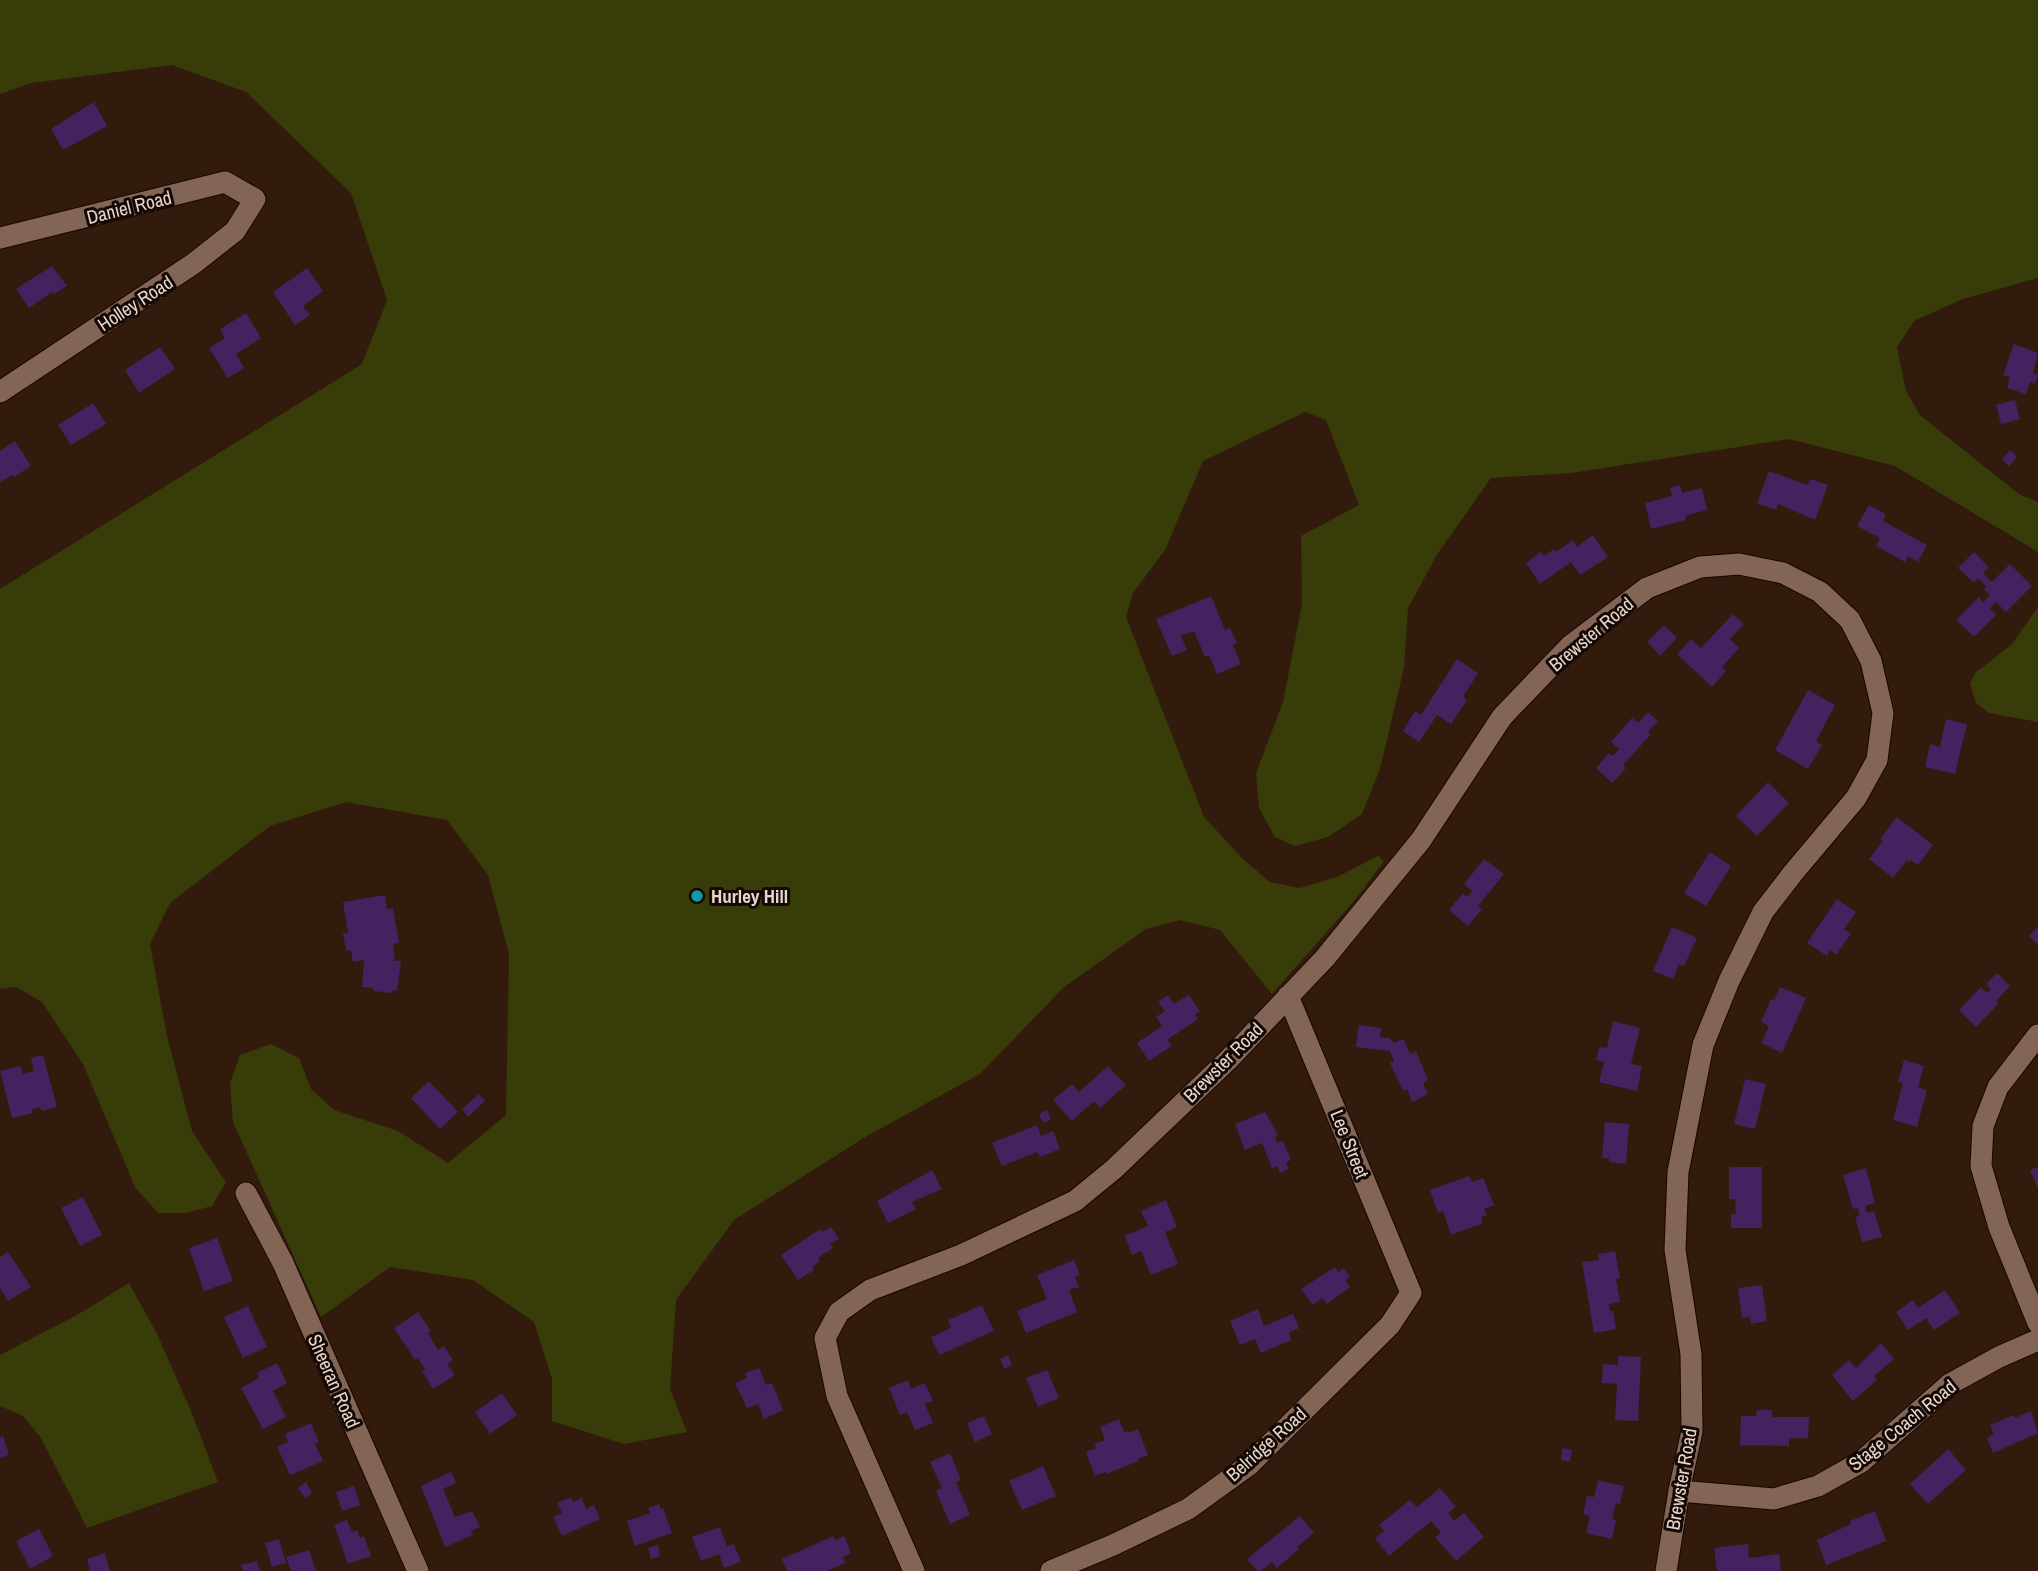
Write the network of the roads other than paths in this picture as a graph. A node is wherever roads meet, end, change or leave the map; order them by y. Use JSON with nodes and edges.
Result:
{"nodes":[{"id":1,"x":255,"y":199,"type":"joint"},
{"id":2,"x":0,"y":238,"type":"edge"},
{"id":3,"x":0,"y":392,"type":"edge"},
{"id":4,"x":1288,"y":996,"type":"junction"},
{"id":5,"x":2038,"y":1035,"type":"edge"},
{"id":6,"x":246,"y":1193,"type":"dead end"},
{"id":7,"x":1411,"y":1293,"type":"joint"},
{"id":8,"x":2038,"y":1323,"type":"edge"},
{"id":9,"x":2038,"y":1340,"type":"edge"},
{"id":10,"x":1679,"y":1491,"type":"junction"},
{"id":11,"x":418,"y":1571,"type":"edge"},
{"id":12,"x":914,"y":1571,"type":"edge"},
{"id":13,"x":1051,"y":1571,"type":"edge"},
{"id":14,"x":1666,"y":1571,"type":"edge"}],
"edges":[{"from":1,"to":2,"type":"street","name":"Daniel Road"},
{"from":1,"to":3,"type":"street","name":"Holley Road"},
{"from":4,"to":7,"type":"street","name":"Lee Street"},
{"from":4,"to":10,"type":"street","name":"Brewster Road"},
{"from":4,"to":12,"type":"street","name":"Brewster Road"},
{"from":5,"to":8,"type":"street"},
{"from":6,"to":11,"type":"street","name":"Sheeran Road"},
{"from":7,"to":13,"type":"street","name":"Belridge Road"},
{"from":9,"to":10,"type":"street","name":"Stage Coach Road"},
{"from":10,"to":14,"type":"street","name":"Brewster Road"}]}
